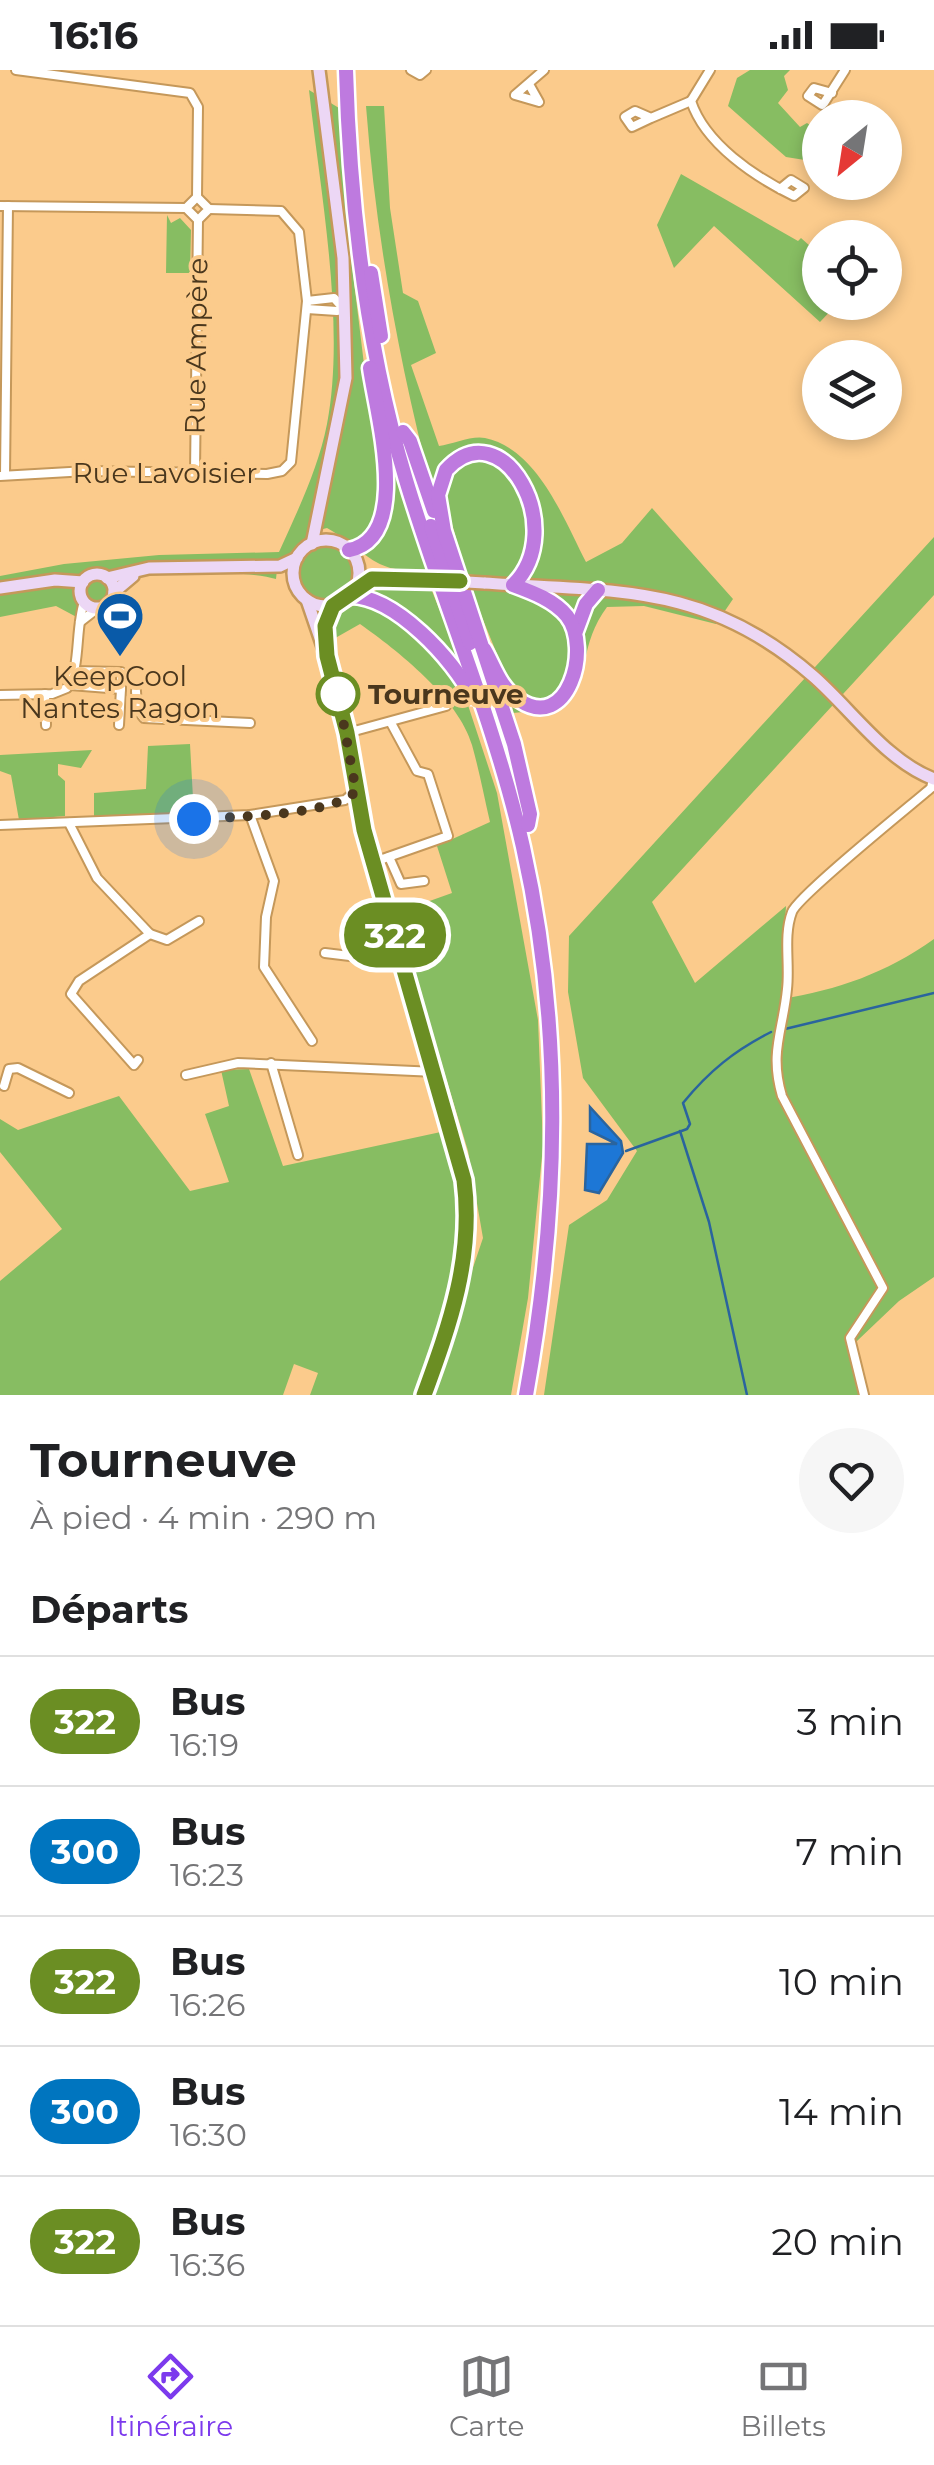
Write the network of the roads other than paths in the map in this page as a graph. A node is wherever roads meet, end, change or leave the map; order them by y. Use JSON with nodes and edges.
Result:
{"nodes":[{"id":1,"x":16,"y":70,"type":"edge"},
{"id":2,"x":319,"y":70,"type":"edge"},
{"id":3,"x":346,"y":70,"type":"edge"},
{"id":4,"x":355,"y":70,"type":"edge"},
{"id":5,"x":411,"y":70,"type":"edge"},
{"id":6,"x":426,"y":70,"type":"edge"},
{"id":7,"x":544,"y":70,"type":"edge"},
{"id":8,"x":845,"y":70,"type":"edge"},
{"id":9,"x":708,"y":71,"type":"edge"},
{"id":10,"x":530,"y":86,"type":"dead end"},
{"id":11,"x":832,"y":92,"type":"dead end"},
{"id":12,"x":691,"y":100,"type":"junction"},
{"id":13,"x":651,"y":118,"type":"dead end"},
{"id":14,"x":780,"y":189,"type":"dead end"},
{"id":15,"x":197,"y":197,"type":"junction"},
{"id":16,"x":4,"y":206,"type":"edge"},
{"id":17,"x":186,"y":208,"type":"junction"},
{"id":18,"x":209,"y":209,"type":"junction"},
{"id":19,"x":198,"y":220,"type":"junction"},
{"id":20,"x":338,"y":227,"type":"junction"},
{"id":21,"x":307,"y":305,"type":"junction"},
{"id":22,"x":338,"y":305,"type":"junction"},
{"id":23,"x":366,"y":308,"type":"junction"},
{"id":24,"x":345,"y":326,"type":"junction"},
{"id":25,"x":342,"y":404,"type":"junction"},
{"id":26,"x":403,"y":432,"type":"junction"},
{"id":27,"x":194,"y":472,"type":"junction"},
{"id":28,"x":3,"y":476,"type":"edge"},
{"id":29,"x":318,"y":517,"type":"junction"},
{"id":30,"x":330,"y":541,"type":"junction"},
{"id":31,"x":312,"y":544,"type":"junction"},
{"id":32,"x":350,"y":550,"type":"junction"},
{"id":33,"x":297,"y":558,"type":"junction"},
{"id":34,"x":358,"y":565,"type":"junction"},
{"id":35,"x":387,"y":577,"type":"junction"},
{"id":36,"x":107,"y":578,"type":"junction"},
{"id":37,"x":294,"y":582,"type":"junction"},
{"id":38,"x":513,"y":585,"type":"junction"},
{"id":39,"x":598,"y":590,"type":"junction"},
{"id":40,"x":0,"y":592,"type":"edge"},
{"id":41,"x":114,"y":592,"type":"junction"},
{"id":42,"x":353,"y":592,"type":"junction"},
{"id":43,"x":83,"y":593,"type":"junction"},
{"id":44,"x":307,"y":600,"type":"junction"},
{"id":45,"x":467,"y":600,"type":"junction"},
{"id":46,"x":333,"y":606,"type":"junction"},
{"id":47,"x":98,"y":608,"type":"junction"},
{"id":48,"x":76,"y":625,"type":"junction"},
{"id":49,"x":576,"y":631,"type":"junction"},
{"id":50,"x":484,"y":649,"type":"junction"},
{"id":51,"x":327,"y":656,"type":"junction"},
{"id":52,"x":74,"y":671,"type":"junction"},
{"id":53,"x":70,"y":685,"type":"junction"},
{"id":54,"x":121,"y":689,"type":"junction"},
{"id":55,"x":136,"y":691,"type":"dead end"},
{"id":56,"x":0,"y":694,"type":"edge"},
{"id":57,"x":45,"y":694,"type":"junction"},
{"id":58,"x":446,"y":706,"type":"dead end"},
{"id":59,"x":250,"y":722,"type":"dead end"},
{"id":60,"x":391,"y":722,"type":"junction"},
{"id":61,"x":46,"y":725,"type":"dead end"},
{"id":62,"x":120,"y":725,"type":"dead end"},
{"id":63,"x":347,"y":733,"type":"junction"},
{"id":64,"x":500,"y":760,"type":"junction"},
{"id":65,"x":931,"y":782,"type":"edge"},
{"id":66,"x":356,"y":791,"type":"junction"},
{"id":67,"x":250,"y":815,"type":"junction"},
{"id":68,"x":68,"y":823,"type":"junction"},
{"id":69,"x":0,"y":825,"type":"edge"},
{"id":70,"x":528,"y":825,"type":"junction"},
{"id":71,"x":389,"y":857,"type":"junction"},
{"id":72,"x":374,"y":862,"type":"junction"},
{"id":73,"x":424,"y":881,"type":"dead end"},
{"id":74,"x":198,"y":920,"type":"dead end"},
{"id":75,"x":150,"y":934,"type":"junction"},
{"id":76,"x":399,"y":947,"type":"junction"},
{"id":77,"x":325,"y":953,"type":"dead end"},
{"id":78,"x":312,"y":1041,"type":"dead end"},
{"id":79,"x":138,"y":1060,"type":"dead end"},
{"id":80,"x":0,"y":1063,"type":"edge"},
{"id":81,"x":271,"y":1063,"type":"junction"},
{"id":82,"x":10,"y":1069,"type":"junction"},
{"id":83,"x":436,"y":1072,"type":"junction"},
{"id":84,"x":186,"y":1076,"type":"dead end"},
{"id":85,"x":4,"y":1086,"type":"dead end"},
{"id":86,"x":69,"y":1094,"type":"dead end"},
{"id":87,"x":298,"y":1155,"type":"dead end"},
{"id":88,"x":424,"y":1395,"type":"edge"},
{"id":89,"x":526,"y":1395,"type":"edge"},
{"id":90,"x":535,"y":1395,"type":"edge"},
{"id":91,"x":864,"y":1395,"type":"edge"}],
"edges":[{"from":1,"to":15,"type":"street"},
{"from":2,"to":20,"type":"street"},
{"from":3,"to":23,"type":"highway"},
{"from":4,"to":26,"type":"highway"},
{"from":5,"to":6,"type":"street"},
{"from":7,"to":10,"type":"street"},
{"from":8,"to":11,"type":"street"},
{"from":9,"to":12,"type":"street"},
{"from":12,"to":13,"type":"street"},
{"from":12,"to":14,"type":"street"},
{"from":15,"to":17,"type":"street"},
{"from":15,"to":18,"type":"street"},
{"from":16,"to":17,"type":"street"},
{"from":16,"to":28,"type":"street"},
{"from":17,"to":19,"type":"street"},
{"from":18,"to":19,"type":"street"},
{"from":18,"to":21,"type":"street","name":"Rue Lavoisier"},
{"from":19,"to":27,"type":"street","name":"Rue Ampère"},
{"from":20,"to":22,"type":"street"},
{"from":20,"to":24,"type":"street"},
{"from":21,"to":22,"type":"street"},
{"from":21,"to":27,"type":"street","name":"Rue Lavoisier"},
{"from":22,"to":24,"type":"street"},
{"from":22,"to":25,"type":"street"},
{"from":23,"to":32,"type":"highway"},
{"from":23,"to":64,"type":"highway"},
{"from":24,"to":25,"type":"street"},
{"from":25,"to":29,"type":"street"},
{"from":26,"to":45,"type":"highway"},
{"from":26,"to":70,"type":"highway"},
{"from":27,"to":28,"type":"street","name":"Rue Lavoisier"},
{"from":29,"to":30,"type":"street"},
{"from":29,"to":31,"type":"street"},
{"from":30,"to":31,"type":"street"},
{"from":30,"to":32,"type":"street"},
{"from":31,"to":33,"type":"street"},
{"from":32,"to":34,"type":"street"},
{"from":33,"to":36,"type":"street"},
{"from":33,"to":37,"type":"street"},
{"from":34,"to":35,"type":"street"},
{"from":34,"to":42,"type":"street"},
{"from":35,"to":38,"type":"street","bridge":true},
{"from":35,"to":42,"type":"street"},
{"from":36,"to":41,"type":"street"},
{"from":36,"to":43,"type":"street"},
{"from":37,"to":41,"type":"street"},
{"from":37,"to":44,"type":"street"},
{"from":38,"to":39,"type":"street"},
{"from":38,"to":45,"type":"highway"},
{"from":38,"to":49,"type":"highway"},
{"from":39,"to":49,"type":"highway"},
{"from":39,"to":65,"type":"street"},
{"from":40,"to":43,"type":"street"},
{"from":41,"to":47,"type":"street"},
{"from":42,"to":46,"type":"street"},
{"from":42,"to":64,"type":"highway"},
{"from":43,"to":47,"type":"street"},
{"from":43,"to":48,"type":"street"},
{"from":44,"to":46,"type":"street"},
{"from":44,"to":51,"type":"street"},
{"from":45,"to":50,"type":"highway"},
{"from":46,"to":51,"type":"street"},
{"from":47,"to":48,"type":"street"},
{"from":48,"to":52,"type":"street"},
{"from":49,"to":50,"type":"highway"},
{"from":50,"to":70,"type":"highway"},
{"from":51,"to":63,"type":"street"},
{"from":52,"to":53,"type":"street"},
{"from":52,"to":54,"type":"street"},
{"from":53,"to":54,"type":"street"},
{"from":53,"to":57,"type":"street"},
{"from":54,"to":62,"type":"street"},
{"from":55,"to":59,"type":"street"},
{"from":56,"to":57,"type":"street"},
{"from":57,"to":61,"type":"street"},
{"from":58,"to":60,"type":"street"},
{"from":60,"to":63,"type":"street"},
{"from":60,"to":71,"type":"street"},
{"from":63,"to":66,"type":"street"},
{"from":64,"to":89,"type":"highway"},
{"from":65,"to":91,"type":"street"},
{"from":66,"to":67,"type":"street"},
{"from":66,"to":72,"type":"street"},
{"from":67,"to":68,"type":"street"},
{"from":67,"to":78,"type":"street"},
{"from":68,"to":69,"type":"street"},
{"from":68,"to":75,"type":"street"},
{"from":70,"to":90,"type":"highway"},
{"from":71,"to":72,"type":"street"},
{"from":71,"to":73,"type":"street"},
{"from":72,"to":76,"type":"street"},
{"from":74,"to":75,"type":"street"},
{"from":75,"to":79,"type":"street"},
{"from":76,"to":77,"type":"street"},
{"from":76,"to":83,"type":"street"},
{"from":80,"to":82,"type":"street"},
{"from":81,"to":83,"type":"street"},
{"from":81,"to":84,"type":"street"},
{"from":81,"to":87,"type":"street"},
{"from":82,"to":85,"type":"street"},
{"from":82,"to":86,"type":"street"},
{"from":83,"to":88,"type":"street"}]}
